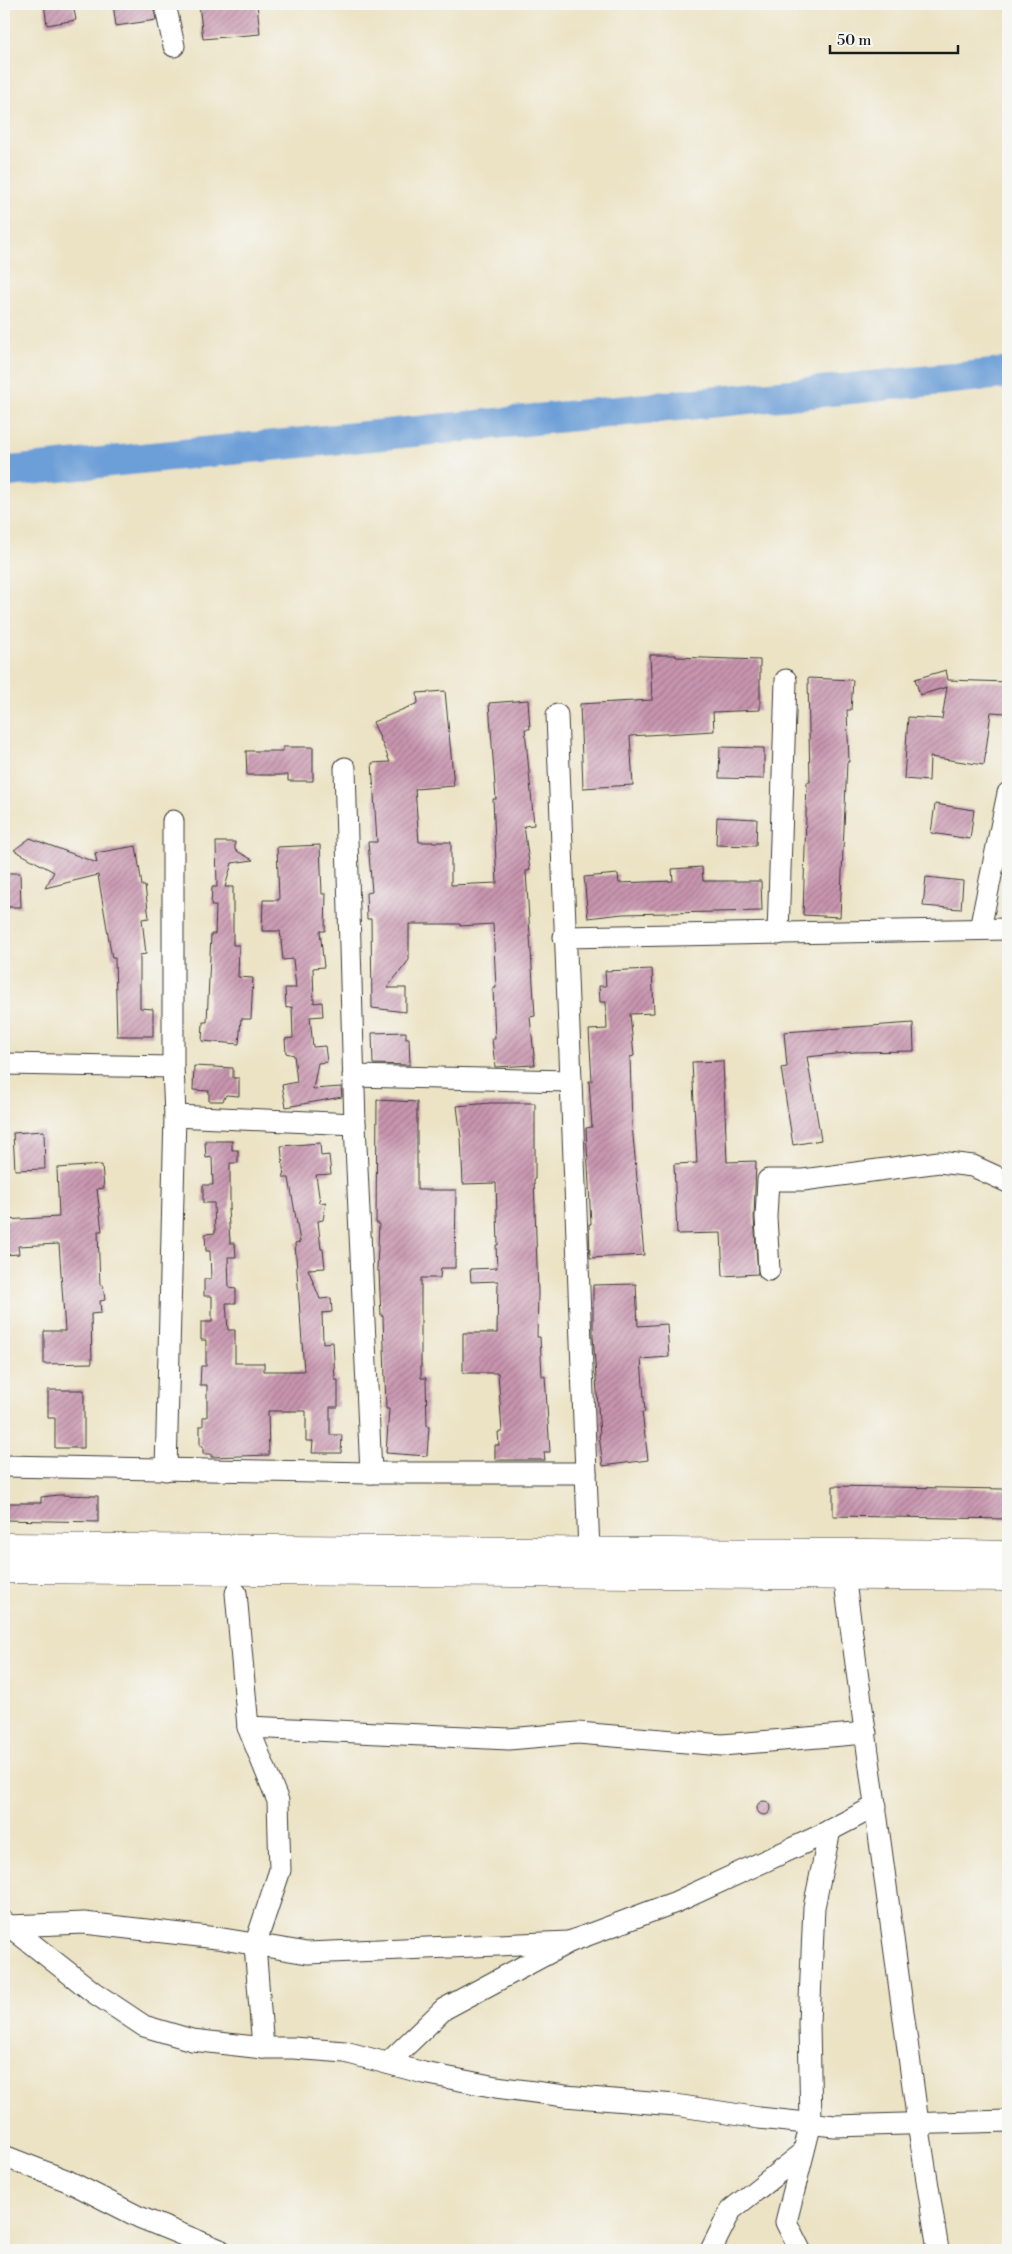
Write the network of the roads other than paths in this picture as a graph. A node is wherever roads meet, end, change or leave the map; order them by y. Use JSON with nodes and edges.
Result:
{"nodes":[{"id":1,"x":165,"y":4,"type":"edge"},
{"id":2,"x":174,"y":46,"type":"dead end"},
{"id":3,"x":786,"y":680,"type":"dead end"},
{"id":4,"x":557,"y":715,"type":"dead end"},
{"id":5,"x":345,"y":768,"type":"dead end"},
{"id":6,"x":1008,"y":793,"type":"edge"},
{"id":7,"x":173,"y":821,"type":"dead end"},
{"id":8,"x":980,"y":929,"type":"junction"},
{"id":9,"x":1008,"y":929,"type":"edge"},
{"id":10,"x":778,"y":934,"type":"junction"},
{"id":11,"x":564,"y":937,"type":"junction"},
{"id":12,"x":4,"y":1064,"type":"edge"},
{"id":13,"x":173,"y":1067,"type":"junction"},
{"id":14,"x":354,"y":1076,"type":"junction"},
{"id":15,"x":570,"y":1081,"type":"junction"},
{"id":16,"x":175,"y":1116,"type":"junction"},
{"id":17,"x":355,"y":1124,"type":"junction"},
{"id":18,"x":1008,"y":1182,"type":"edge"},
{"id":19,"x":769,"y":1270,"type":"dead end"},
{"id":20,"x":4,"y":1466,"type":"edge"},
{"id":21,"x":166,"y":1470,"type":"junction"},
{"id":22,"x":371,"y":1473,"type":"junction"},
{"id":23,"x":586,"y":1473,"type":"junction"},
{"id":24,"x":4,"y":1547,"type":"edge"},
{"id":25,"x":589,"y":1551,"type":"junction"},
{"id":26,"x":1008,"y":1554,"type":"edge"},
{"id":27,"x":4,"y":1569,"type":"edge"},
{"id":28,"x":844,"y":1575,"type":"junction"},
{"id":29,"x":1008,"y":1576,"type":"edge"},
{"id":30,"x":236,"y":1593,"type":"dead end"},
{"id":31,"x":248,"y":1727,"type":"junction"},
{"id":32,"x":866,"y":1733,"type":"junction"},
{"id":33,"x":876,"y":1806,"type":"junction"},
{"id":34,"x":830,"y":1830,"type":"junction"},
{"id":35,"x":6,"y":1924,"type":"edge"},
{"id":36,"x":569,"y":1942,"type":"junction"},
{"id":37,"x":255,"y":1945,"type":"junction"},
{"id":38,"x":263,"y":2048,"type":"junction"},
{"id":39,"x":388,"y":2064,"type":"junction"},
{"id":40,"x":1008,"y":2121,"type":"edge"},
{"id":41,"x":811,"y":2123,"type":"junction"},
{"id":42,"x":918,"y":2123,"type":"junction"},
{"id":43,"x":804,"y":2153,"type":"junction"},
{"id":44,"x":4,"y":2156,"type":"edge"},
{"id":45,"x":220,"y":2250,"type":"edge"},
{"id":46,"x":711,"y":2250,"type":"edge"},
{"id":47,"x":800,"y":2250,"type":"edge"},
{"id":48,"x":938,"y":2250,"type":"edge"}],
"edges":[{"from":1,"to":2,"type":"street"},
{"from":3,"to":10,"type":"street"},
{"from":4,"to":11,"type":"street"},
{"from":5,"to":14,"type":"street"},
{"from":6,"to":8,"type":"street"},
{"from":7,"to":13,"type":"street"},
{"from":8,"to":9,"type":"street"},
{"from":8,"to":10,"type":"street"},
{"from":10,"to":11,"type":"street"},
{"from":11,"to":15,"type":"street"},
{"from":12,"to":13,"type":"street"},
{"from":13,"to":16,"type":"street"},
{"from":14,"to":15,"type":"street"},
{"from":14,"to":17,"type":"street"},
{"from":15,"to":23,"type":"street"},
{"from":16,"to":17,"type":"street"},
{"from":16,"to":21,"type":"street"},
{"from":17,"to":22,"type":"street"},
{"from":18,"to":19,"type":"street"},
{"from":20,"to":21,"type":"street"},
{"from":21,"to":22,"type":"street"},
{"from":22,"to":23,"type":"street"},
{"from":23,"to":25,"type":"street"},
{"from":24,"to":25,"type":"main road"},
{"from":25,"to":26,"type":"main road"},
{"from":27,"to":28,"type":"main road"},
{"from":28,"to":29,"type":"main road"},
{"from":28,"to":32,"type":"street"},
{"from":30,"to":31,"type":"street"},
{"from":31,"to":32,"type":"street"},
{"from":31,"to":37,"type":"street"},
{"from":32,"to":33,"type":"street"},
{"from":33,"to":34,"type":"street"},
{"from":33,"to":42,"type":"street"},
{"from":34,"to":36,"type":"street"},
{"from":34,"to":41,"type":"street"},
{"from":35,"to":37,"type":"street"},
{"from":35,"to":38,"type":"street"},
{"from":36,"to":37,"type":"street"},
{"from":36,"to":39,"type":"street"},
{"from":37,"to":38,"type":"street"},
{"from":38,"to":39,"type":"street"},
{"from":39,"to":41,"type":"street"},
{"from":40,"to":42,"type":"street"},
{"from":41,"to":42,"type":"street"},
{"from":41,"to":43,"type":"street"},
{"from":42,"to":48,"type":"street"},
{"from":43,"to":46,"type":"street"},
{"from":43,"to":47,"type":"street"},
{"from":44,"to":45,"type":"street"}]}
